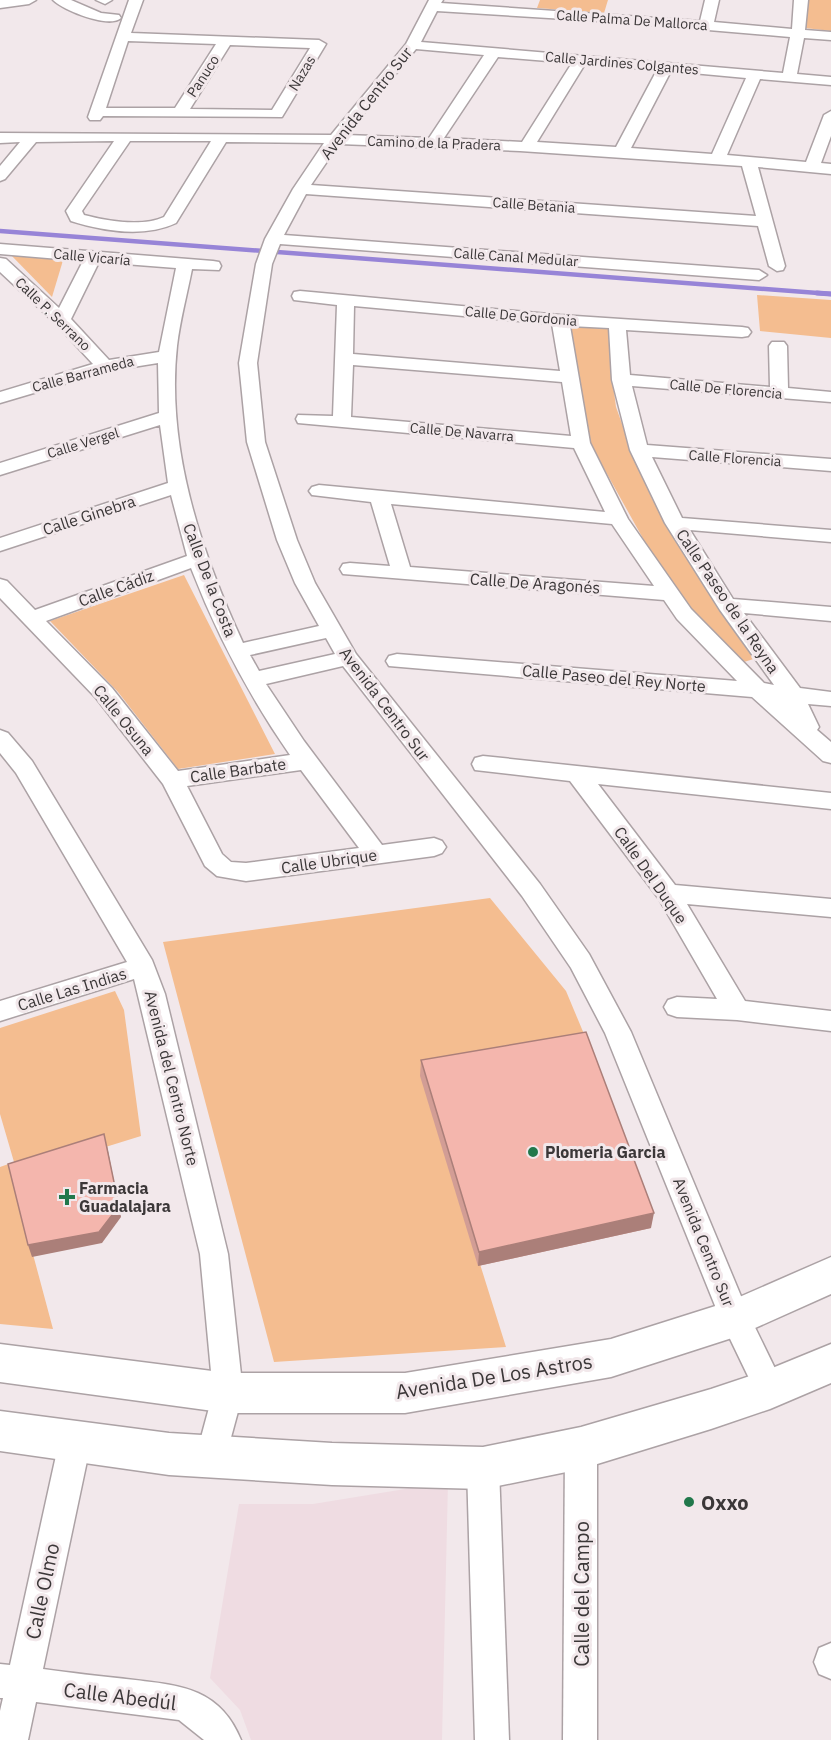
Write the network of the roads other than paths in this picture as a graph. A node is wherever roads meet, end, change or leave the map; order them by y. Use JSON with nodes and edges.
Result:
{"nodes":[{"id":1,"x":29,"y":0,"type":"edge"},
{"id":2,"x":60,"y":0,"type":"edge"},
{"id":3,"x":104,"y":0,"type":"edge"},
{"id":4,"x":136,"y":0,"type":"edge"},
{"id":5,"x":620,"y":0,"type":"edge"},
{"id":6,"x":712,"y":0,"type":"edge"},
{"id":7,"x":801,"y":0,"type":"edge"},
{"id":8,"x":0,"y":4,"type":"edge"},
{"id":9,"x":435,"y":4,"type":"edge"},
{"id":10,"x":531,"y":6,"type":"edge"},
{"id":11,"x":114,"y":18,"type":"junction"},
{"id":12,"x":614,"y":18,"type":"junction"},
{"id":13,"x":706,"y":26,"type":"junction"},
{"id":14,"x":798,"y":33,"type":"junction"},
{"id":15,"x":831,"y":36,"type":"edge"},
{"id":16,"x":123,"y":37,"type":"junction"},
{"id":17,"x":226,"y":40,"type":"junction"},
{"id":18,"x":412,"y":45,"type":"junction"},
{"id":19,"x":493,"y":53,"type":"junction"},
{"id":20,"x":581,"y":59,"type":"junction"},
{"id":21,"x":666,"y":67,"type":"junction"},
{"id":22,"x":755,"y":74,"type":"junction"},
{"id":23,"x":789,"y":77,"type":"junction"},
{"id":24,"x":831,"y":81,"type":"edge"},
{"id":25,"x":180,"y":112,"type":"junction"},
{"id":26,"x":831,"y":115,"type":"edge"},
{"id":27,"x":125,"y":137,"type":"junction"},
{"id":28,"x":0,"y":138,"type":"edge"},
{"id":29,"x":31,"y":138,"type":"junction"},
{"id":30,"x":220,"y":139,"type":"junction"},
{"id":31,"x":334,"y":140,"type":"junction"},
{"id":32,"x":434,"y":142,"type":"junction"},
{"id":33,"x":527,"y":146,"type":"junction"},
{"id":34,"x":622,"y":151,"type":"junction"},
{"id":35,"x":717,"y":160,"type":"junction"},
{"id":36,"x":750,"y":162,"type":"junction"},
{"id":37,"x":812,"y":167,"type":"junction"},
{"id":38,"x":831,"y":169,"type":"edge"},
{"id":39,"x":0,"y":176,"type":"edge"},
{"id":40,"x":302,"y":189,"type":"junction"},
{"id":41,"x":767,"y":222,"type":"junction"},
{"id":42,"x":0,"y":249,"type":"edge"},
{"id":43,"x":269,"y":249,"type":"junction"},
{"id":44,"x":93,"y":257,"type":"junction"},
{"id":45,"x":0,"y":263,"type":"edge"},
{"id":46,"x":185,"y":265,"type":"junction"},
{"id":47,"x":213,"y":266,"type":"dead end"},
{"id":48,"x":777,"y":266,"type":"dead end"},
{"id":49,"x":759,"y":274,"type":"dead end"},
{"id":50,"x":300,"y":296,"type":"dead end"},
{"id":51,"x":346,"y":300,"type":"junction"},
{"id":52,"x":62,"y":320,"type":"junction"},
{"id":53,"x":560,"y":320,"type":"junction"},
{"id":54,"x":617,"y":324,"type":"junction"},
{"id":55,"x":742,"y":332,"type":"dead end"},
{"id":56,"x":778,"y":346,"type":"dead end"},
{"id":57,"x":167,"y":356,"type":"junction"},
{"id":58,"x":344,"y":359,"type":"junction"},
{"id":59,"x":105,"y":366,"type":"junction"},
{"id":60,"x":569,"y":377,"type":"junction"},
{"id":61,"x":621,"y":380,"type":"junction"},
{"id":62,"x":779,"y":393,"type":"junction"},
{"id":63,"x":831,"y":397,"type":"edge"},
{"id":64,"x":0,"y":398,"type":"edge"},
{"id":65,"x":166,"y":417,"type":"junction"},
{"id":66,"x":305,"y":419,"type":"dead end"},
{"id":67,"x":342,"y":421,"type":"junction"},
{"id":68,"x":581,"y":443,"type":"junction"},
{"id":69,"x":639,"y":450,"type":"junction"},
{"id":70,"x":831,"y":465,"type":"edge"},
{"id":71,"x":0,"y":469,"type":"edge"},
{"id":72,"x":177,"y":486,"type":"junction"},
{"id":73,"x":319,"y":491,"type":"dead end"},
{"id":74,"x":380,"y":496,"type":"junction"},
{"id":75,"x":618,"y":519,"type":"junction"},
{"id":76,"x":675,"y":524,"type":"junction"},
{"id":77,"x":831,"y":536,"type":"edge"},
{"id":78,"x":0,"y":544,"type":"edge"},
{"id":79,"x":198,"y":559,"type":"junction"},
{"id":80,"x":350,"y":569,"type":"dead end"},
{"id":81,"x":402,"y":573,"type":"junction"},
{"id":82,"x":0,"y":586,"type":"edge"},
{"id":83,"x":668,"y":594,"type":"junction"},
{"id":84,"x":727,"y":606,"type":"junction"},
{"id":85,"x":831,"y":614,"type":"edge"},
{"id":86,"x":33,"y":618,"type":"junction"},
{"id":87,"x":331,"y":630,"type":"junction"},
{"id":88,"x":237,"y":651,"type":"junction"},
{"id":89,"x":348,"y":658,"type":"junction"},
{"id":90,"x":397,"y":661,"type":"dead end"},
{"id":91,"x":253,"y":680,"type":"junction"},
{"id":92,"x":758,"y":690,"type":"junction"},
{"id":93,"x":792,"y":693,"type":"junction"},
{"id":94,"x":831,"y":699,"type":"edge"},
{"id":95,"x":813,"y":736,"type":"junction"},
{"id":96,"x":0,"y":738,"type":"edge"},
{"id":97,"x":831,"y":754,"type":"edge"},
{"id":98,"x":305,"y":760,"type":"junction"},
{"id":99,"x":483,"y":764,"type":"dead end"},
{"id":100,"x":12,"y":770,"type":"edge"},
{"id":101,"x":578,"y":775,"type":"junction"},
{"id":102,"x":172,"y":780,"type":"junction"},
{"id":103,"x":831,"y":801,"type":"edge"},
{"id":104,"x":434,"y":847,"type":"dead end"},
{"id":105,"x":376,"y":854,"type":"junction"},
{"id":106,"x":225,"y":870,"type":"joint"},
{"id":107,"x":668,"y":893,"type":"junction"},
{"id":108,"x":831,"y":908,"type":"edge"},
{"id":109,"x":143,"y":967,"type":"junction"},
{"id":110,"x":677,"y":1007,"type":"dead end"},
{"id":111,"x":737,"y":1010,"type":"junction"},
{"id":112,"x":0,"y":1011,"type":"edge"},
{"id":113,"x":831,"y":1021,"type":"edge"},
{"id":114,"x":831,"y":1275,"type":"edge"},
{"id":115,"x":735,"y":1318,"type":"junction"},
{"id":116,"x":0,"y":1363,"type":"edge"},
{"id":117,"x":831,"y":1363,"type":"edge"},
{"id":118,"x":770,"y":1389,"type":"junction"},
{"id":119,"x":228,"y":1393,"type":"junction"},
{"id":120,"x":0,"y":1431,"type":"edge"},
{"id":121,"x":75,"y":1442,"type":"junction"},
{"id":122,"x":581,"y":1448,"type":"junction"},
{"id":123,"x":212,"y":1456,"type":"junction"},
{"id":124,"x":483,"y":1468,"type":"junction"},
{"id":125,"x":11,"y":1682,"type":"edge"},
{"id":126,"x":11,"y":1740,"type":"edge"},
{"id":127,"x":224,"y":1740,"type":"edge"},
{"id":128,"x":492,"y":1740,"type":"edge"},
{"id":129,"x":580,"y":1740,"type":"edge"}],
"edges":[{"from":1,"to":8,"type":"street"},
{"from":2,"to":11,"type":"street"},
{"from":3,"to":11,"type":"street"},
{"from":4,"to":16,"type":"street"},
{"from":5,"to":12,"type":"street"},
{"from":6,"to":13,"type":"street"},
{"from":7,"to":14,"type":"street"},
{"from":9,"to":10,"type":"street","name":"Calle Palma De Mallorca"},
{"from":9,"to":18,"type":"street","name":"Avenida Centro Sur"},
{"from":10,"to":12,"type":"street","name":"Calle Palma De Mallorca"},
{"from":11,"to":16,"type":"street"},
{"from":12,"to":13,"type":"street","name":"Calle Palma De Mallorca"},
{"from":13,"to":14,"type":"street","name":"Calle Palma De Mallorca"},
{"from":14,"to":15,"type":"street","name":"Calle Palma De Mallorca"},
{"from":14,"to":23,"type":"street"},
{"from":16,"to":17,"type":"street","name":"Nazas"},
{"from":16,"to":25,"type":"street","name":"Nazas"},
{"from":17,"to":25,"type":"street","name":"Panuco"},
{"from":17,"to":25,"type":"street","name":"Nazas"},
{"from":18,"to":19,"type":"street","name":"Calle Jardines Colgantes"},
{"from":18,"to":31,"type":"street","name":"Avenida Centro Sur"},
{"from":19,"to":20,"type":"street","name":"Calle Jardines Colgantes"},
{"from":19,"to":32,"type":"street"},
{"from":20,"to":21,"type":"street","name":"Calle Jardines Colgantes"},
{"from":20,"to":33,"type":"street"},
{"from":21,"to":22,"type":"street","name":"Calle Jardines Colgantes"},
{"from":21,"to":34,"type":"street"},
{"from":22,"to":23,"type":"street","name":"Calle Jardines Colgantes"},
{"from":22,"to":35,"type":"street"},
{"from":23,"to":24,"type":"street","name":"Calle Jardines Colgantes"},
{"from":26,"to":37,"type":"street"},
{"from":27,"to":29,"type":"street","name":"Camino de la Pradera"},
{"from":27,"to":30,"type":"street","name":"Camino de la Pradera"},
{"from":27,"to":30,"type":"street"},
{"from":28,"to":29,"type":"street","name":"Camino de la Pradera"},
{"from":29,"to":39,"type":"street"},
{"from":30,"to":31,"type":"street","name":"Camino de la Pradera"},
{"from":31,"to":32,"type":"street","name":"Camino de la Pradera"},
{"from":31,"to":40,"type":"street","name":"Avenida Centro Sur"},
{"from":32,"to":33,"type":"street","name":"Camino de la Pradera"},
{"from":33,"to":34,"type":"street","name":"Camino de la Pradera"},
{"from":34,"to":35,"type":"street","name":"Camino de la Pradera"},
{"from":35,"to":36,"type":"street","name":"Camino de la Pradera"},
{"from":36,"to":37,"type":"street","name":"Camino de la Pradera"},
{"from":36,"to":41,"type":"street"},
{"from":37,"to":38,"type":"street","name":"Camino de la Pradera"},
{"from":40,"to":41,"type":"street","name":"Calle Betania"},
{"from":40,"to":43,"type":"street","name":"Avenida Centro Sur"},
{"from":41,"to":48,"type":"street"},
{"from":42,"to":44,"type":"street","name":"Calle Vicaría"},
{"from":43,"to":49,"type":"street","name":"Calle Canal Medular"},
{"from":43,"to":87,"type":"street","name":"Avenida Centro Sur"},
{"from":44,"to":46,"type":"street","name":"Calle Vicaría"},
{"from":44,"to":52,"type":"street"},
{"from":45,"to":52,"type":"street","name":"Calle P. Serrano"},
{"from":46,"to":47,"type":"street","name":"Calle Vicaría"},
{"from":46,"to":57,"type":"street","name":"Calle De la Costa"},
{"from":50,"to":51,"type":"street","name":"Calle De Gordonia"},
{"from":51,"to":53,"type":"street","name":"Calle De Gordonia"},
{"from":51,"to":58,"type":"street"},
{"from":52,"to":59,"type":"street","name":"Calle P. Serrano"},
{"from":53,"to":54,"type":"street","name":"Calle De Gordonia"},
{"from":53,"to":60,"type":"street","name":"Calle Paseo de la Reyna"},
{"from":54,"to":55,"type":"street","name":"Calle De Gordonia"},
{"from":54,"to":61,"type":"street","name":"Calle Paseo de la Reyna"},
{"from":56,"to":62,"type":"street"},
{"from":57,"to":59,"type":"street","name":"Calle Barrameda"},
{"from":57,"to":65,"type":"street","name":"Calle De la Costa"},
{"from":58,"to":60,"type":"street"},
{"from":58,"to":67,"type":"street"},
{"from":59,"to":64,"type":"street","name":"Calle Barrameda"},
{"from":60,"to":68,"type":"street","name":"Calle Paseo de la Reyna"},
{"from":61,"to":62,"type":"street","name":"Calle De Florencia"},
{"from":61,"to":69,"type":"street","name":"Calle Paseo de la Reyna"},
{"from":62,"to":63,"type":"street","name":"Calle De Florencia"},
{"from":65,"to":71,"type":"street","name":"Calle Vergel"},
{"from":65,"to":72,"type":"street","name":"Calle De la Costa"},
{"from":66,"to":67,"type":"street","name":"Calle De Navarra"},
{"from":67,"to":68,"type":"street","name":"Calle De Navarra"},
{"from":68,"to":75,"type":"street","name":"Calle Paseo de la Reyna"},
{"from":69,"to":70,"type":"street","name":"Calle Florencia"},
{"from":69,"to":76,"type":"street","name":"Calle Paseo de la Reyna"},
{"from":72,"to":78,"type":"street","name":"Calle Ginebra"},
{"from":72,"to":79,"type":"street","name":"Calle De la Costa"},
{"from":73,"to":74,"type":"street"},
{"from":74,"to":75,"type":"street"},
{"from":74,"to":81,"type":"street"},
{"from":75,"to":83,"type":"street","name":"Calle Paseo de la Reyna"},
{"from":76,"to":77,"type":"street"},
{"from":76,"to":84,"type":"street","name":"Calle Paseo de la Reyna"},
{"from":79,"to":86,"type":"street","name":"Calle Cádiz"},
{"from":79,"to":88,"type":"street","name":"Calle De la Costa"},
{"from":80,"to":81,"type":"street","name":"Calle De Aragonés"},
{"from":81,"to":83,"type":"street","name":"Calle De Aragonés"},
{"from":82,"to":86,"type":"street","name":"Calle Osuna"},
{"from":83,"to":92,"type":"street","name":"Calle Paseo de la Reyna"},
{"from":84,"to":85,"type":"street"},
{"from":84,"to":93,"type":"street","name":"Calle Paseo de la Reyna"},
{"from":86,"to":102,"type":"street","name":"Calle Osuna"},
{"from":87,"to":88,"type":"street"},
{"from":87,"to":89,"type":"street","name":"Avenida Centro Sur"},
{"from":88,"to":91,"type":"street","name":"Calle De la Costa"},
{"from":89,"to":91,"type":"street"},
{"from":89,"to":115,"type":"street","name":"Avenida Centro Sur"},
{"from":90,"to":92,"type":"street","name":"Calle Paseo del Rey Norte"},
{"from":91,"to":98,"type":"street","name":"Calle De la Costa"},
{"from":92,"to":93,"type":"street","name":"Calle Paseo del Rey Norte"},
{"from":92,"to":95,"type":"street","name":"Calle Paseo de la Reyna"},
{"from":93,"to":94,"type":"street","name":"Calle Paseo del Rey Norte"},
{"from":93,"to":95,"type":"street","name":"Calle Paseo de la Reyna"},
{"from":95,"to":97,"type":"street","name":"Calle Paseo de la Reyna"},
{"from":96,"to":100,"type":"street","name":"Avenida del Centro Norte"},
{"from":98,"to":102,"type":"street","name":"Calle Barbate"},
{"from":98,"to":105,"type":"street","name":"Calle De la Costa"},
{"from":99,"to":101,"type":"street"},
{"from":100,"to":109,"type":"street","name":"Avenida del Centro Norte"},
{"from":101,"to":103,"type":"street"},
{"from":101,"to":107,"type":"street","name":"Calle Del Duque"},
{"from":102,"to":106,"type":"street","name":"Calle Osuna"},
{"from":104,"to":105,"type":"street","name":"Calle Ubrique"},
{"from":105,"to":106,"type":"street","name":"Calle Ubrique"},
{"from":107,"to":108,"type":"street"},
{"from":107,"to":111,"type":"street","name":"Calle Del Duque"},
{"from":109,"to":112,"type":"street","name":"Calle Las Indias"},
{"from":109,"to":119,"type":"street","name":"Avenida del Centro Norte"},
{"from":110,"to":111,"type":"street"},
{"from":111,"to":113,"type":"street"},
{"from":114,"to":115,"type":"main road","name":"Avenida De Los Astros"},
{"from":115,"to":118,"type":"street","name":"Avenida Centro Sur"},
{"from":115,"to":119,"type":"main road","name":"Avenida De Los Astros"},
{"from":116,"to":119,"type":"main road","name":"Avenida De Los Astros"},
{"from":117,"to":118,"type":"main road"},
{"from":118,"to":122,"type":"main road"},
{"from":119,"to":123,"type":"street","name":"Avenida del Centro Norte"},
{"from":120,"to":121,"type":"main road"},
{"from":121,"to":123,"type":"main road"},
{"from":121,"to":125,"type":"street","name":"Calle Olmo"},
{"from":122,"to":124,"type":"main road"},
{"from":122,"to":129,"type":"street","name":"Calle del Campo"},
{"from":123,"to":124,"type":"main road"},
{"from":124,"to":128,"type":"street"},
{"from":125,"to":126,"type":"street","name":"Calle Olmo"},
{"from":125,"to":127,"type":"street","name":"Calle Abedúl"}]}
